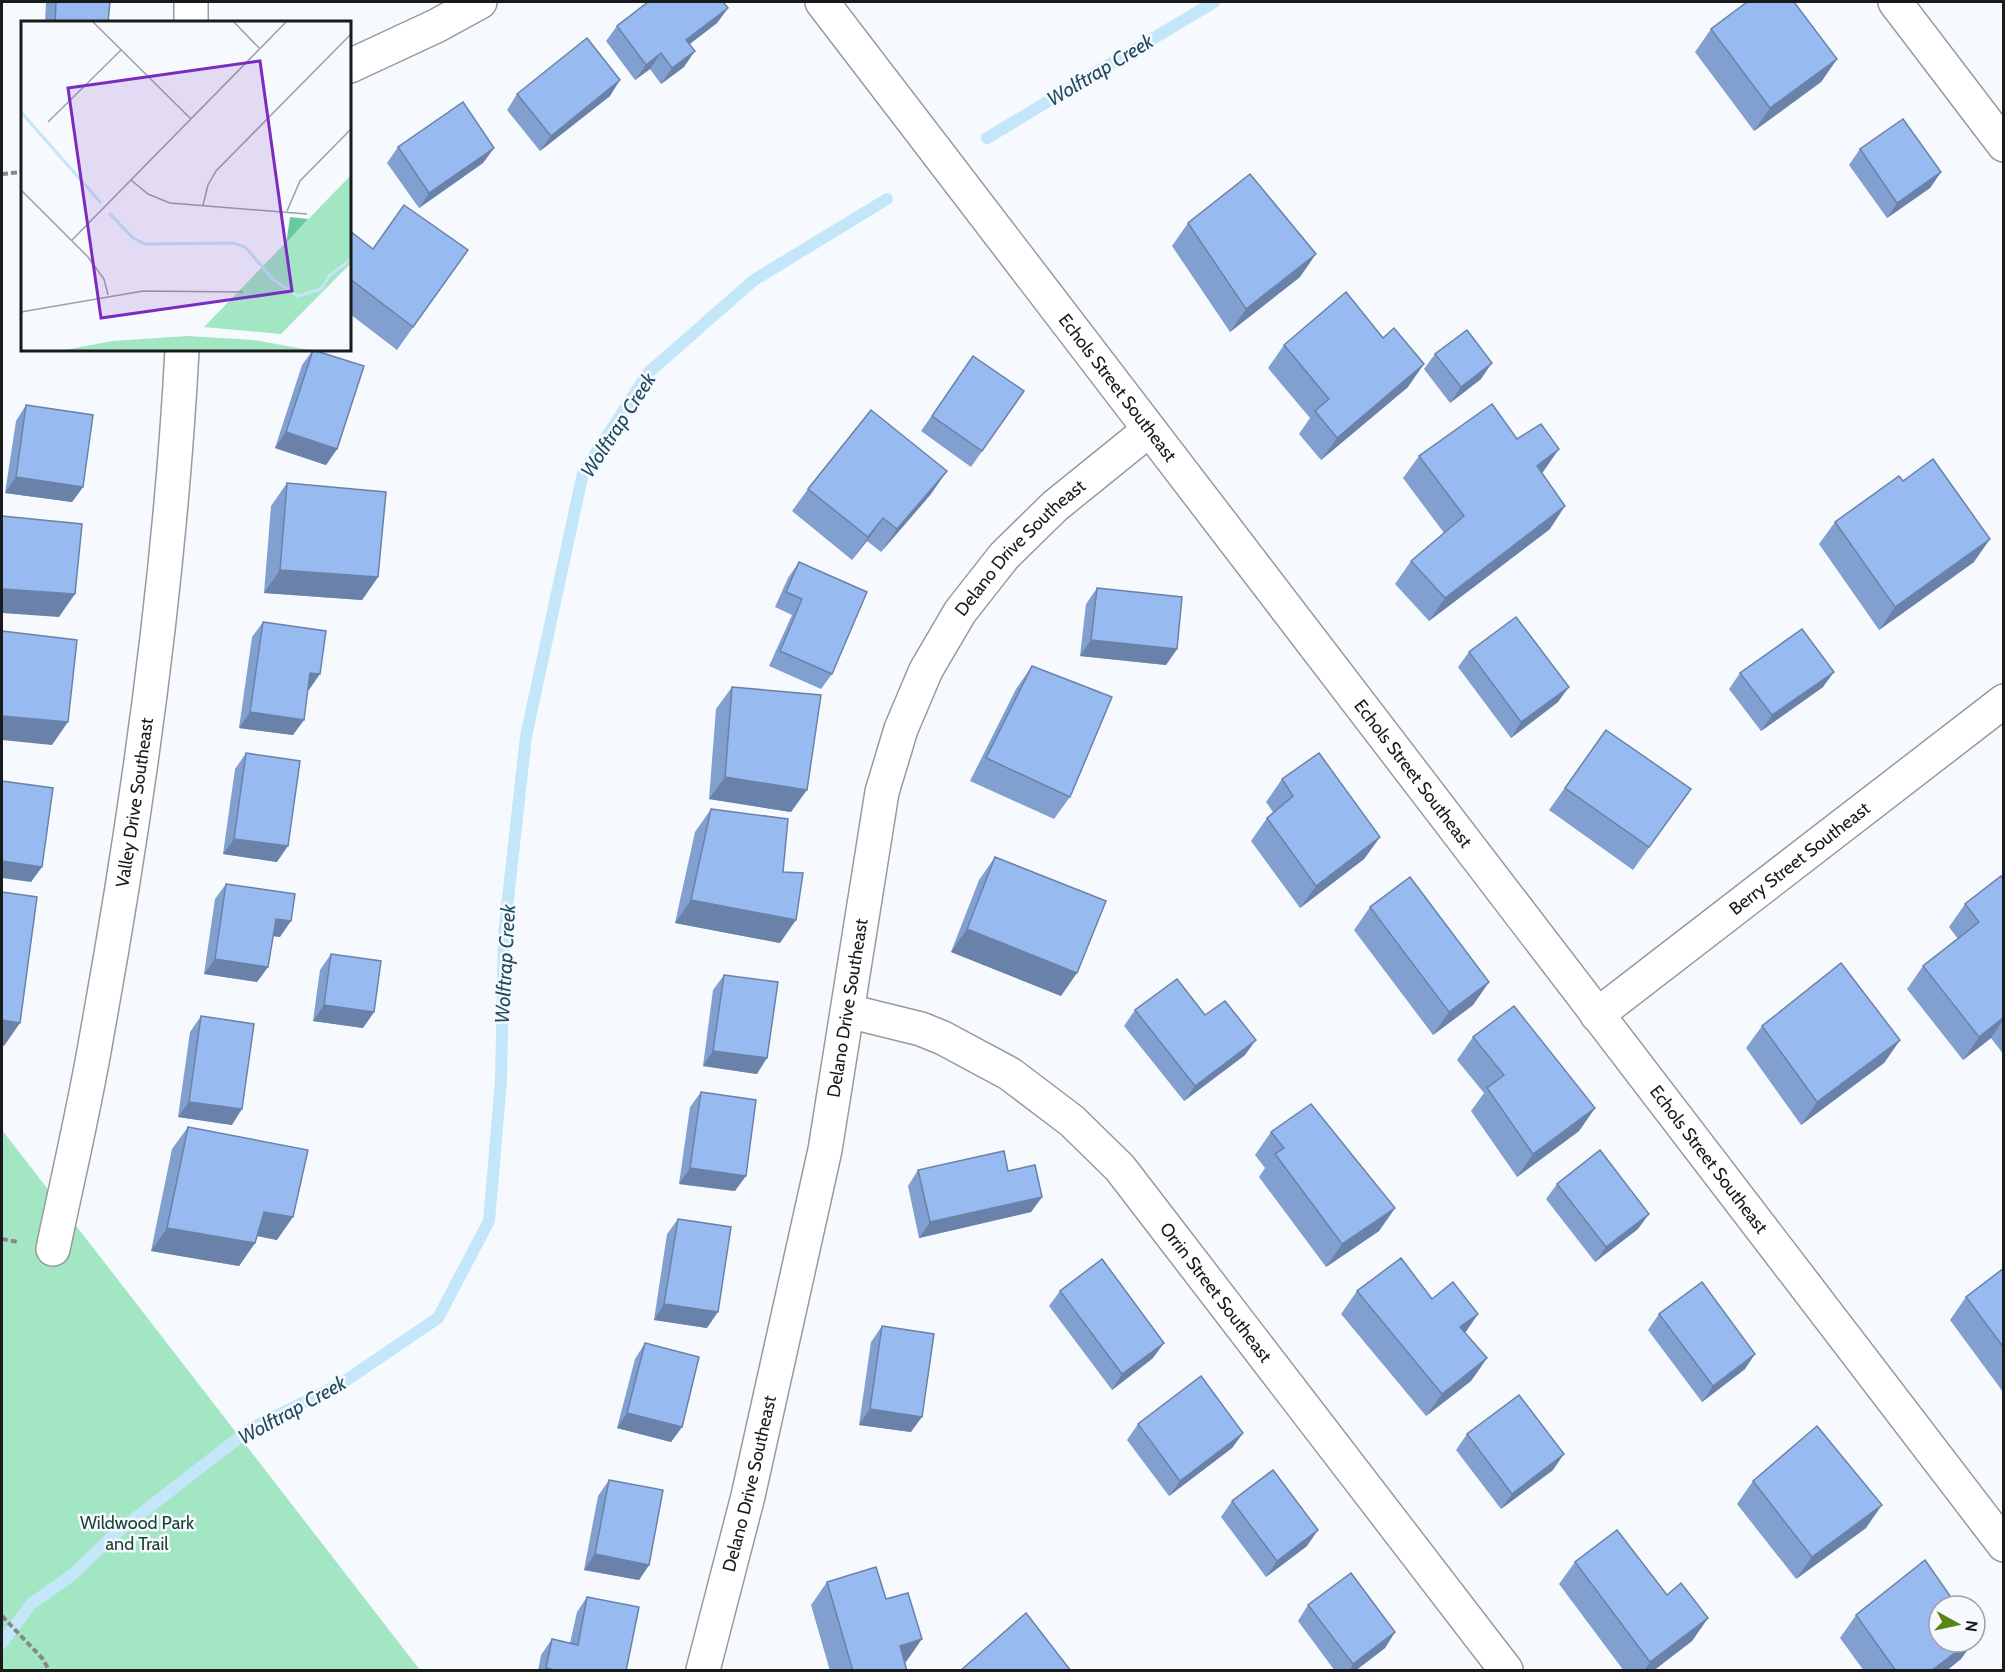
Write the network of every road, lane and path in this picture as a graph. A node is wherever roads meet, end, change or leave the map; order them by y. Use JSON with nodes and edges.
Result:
{"nodes":[{"id":1,"x":191,"y":2,"type":"edge"},
{"id":2,"x":480,"y":2,"type":"edge"},
{"id":3,"x":822,"y":2,"type":"edge"},
{"id":4,"x":1895,"y":2,"type":"edge"},
{"id":5,"x":191,"y":21,"type":"edge"},
{"id":6,"x":351,"y":66,"type":"edge"},
{"id":7,"x":2004,"y":145,"type":"edge"},
{"id":8,"x":21,"y":172,"type":"edge"},
{"id":9,"x":2,"y":174,"type":"edge"},
{"id":10,"x":182,"y":351,"type":"edge"},
{"id":11,"x":1149,"y":430,"type":"junction"},
{"id":12,"x":2004,"y":701,"type":"edge"},
{"id":13,"x":848,"y":1011,"type":"junction"},
{"id":14,"x":1597,"y":1015,"type":"junction"},
{"id":15,"x":52,"y":1249,"type":"dead end"},
{"id":16,"x":2004,"y":1545,"type":"edge"},
{"id":17,"x":2,"y":1616,"type":"edge"},
{"id":18,"x":49,"y":1671,"type":"edge"},
{"id":19,"x":704,"y":1671,"type":"edge"},
{"id":20,"x":1506,"y":1671,"type":"edge"}],
"edges":[{"from":1,"to":5,"type":"street"},
{"from":2,"to":6,"type":"street"},
{"from":3,"to":11,"type":"street","name":"Echols Street Southeast"},
{"from":4,"to":7,"type":"street"},
{"from":8,"to":9,"type":"path"},
{"from":10,"to":15,"type":"street","name":"Valley Drive Southeast"},
{"from":11,"to":13,"type":"street","name":"Delano Drive Southeast"},
{"from":11,"to":14,"type":"street","name":"Echols Street Southeast"},
{"from":12,"to":14,"type":"street","name":"Berry Street Southeast"},
{"from":13,"to":19,"type":"street","name":"Delano Drive Southeast"},
{"from":13,"to":20,"type":"street","name":"Orrin Street Southeast"},
{"from":14,"to":16,"type":"street","name":"Echols Street Southeast"},
{"from":17,"to":18,"type":"path"}]}
